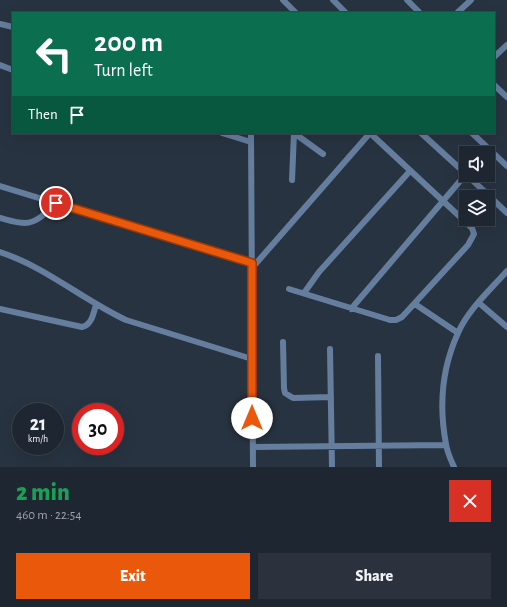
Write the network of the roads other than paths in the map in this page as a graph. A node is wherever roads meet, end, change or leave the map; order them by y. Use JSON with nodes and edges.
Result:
{"nodes":[{"id":1,"x":283,"y":0,"type":"edge"},
{"id":2,"x":333,"y":0,"type":"edge"},
{"id":3,"x":407,"y":0,"type":"edge"},
{"id":4,"x":471,"y":0,"type":"edge"},
{"id":5,"x":295,"y":12,"type":"edge"},
{"id":6,"x":345,"y":12,"type":"edge"},
{"id":7,"x":419,"y":12,"type":"edge"},
{"id":8,"x":458,"y":12,"type":"edge"},
{"id":9,"x":0,"y":24,"type":"edge"},
{"id":10,"x":12,"y":27,"type":"edge"},
{"id":11,"x":507,"y":45,"type":"edge"},
{"id":12,"x":495,"y":56,"type":"edge"},
{"id":13,"x":0,"y":65,"type":"edge"},
{"id":14,"x":12,"y":70,"type":"edge"},
{"id":15,"x":495,"y":86,"type":"edge"},
{"id":16,"x":507,"y":97,"type":"edge"},
{"id":17,"x":225,"y":134,"type":"edge"},
{"id":18,"x":251,"y":134,"type":"edge"},
{"id":19,"x":294,"y":134,"type":"edge"},
{"id":20,"x":295,"y":134,"type":"edge"},
{"id":21,"x":369,"y":134,"type":"edge"},
{"id":22,"x":371,"y":134,"type":"edge"},
{"id":23,"x":422,"y":134,"type":"edge"},
{"id":24,"x":473,"y":134,"type":"edge"},
{"id":25,"x":251,"y":142,"type":"junction"},
{"id":26,"x":323,"y":154,"type":"dead end"},
{"id":27,"x":507,"y":166,"type":"edge"},
{"id":28,"x":459,"y":168,"type":"edge"},
{"id":29,"x":410,"y":171,"type":"junction"},
{"id":30,"x":292,"y":180,"type":"dead end"},
{"id":31,"x":460,"y":182,"type":"edge"},
{"id":32,"x":474,"y":182,"type":"edge"},
{"id":33,"x":0,"y":186,"type":"edge"},
{"id":34,"x":443,"y":202,"type":"junction"},
{"id":35,"x":56,"y":203,"type":"junction"},
{"id":36,"x":507,"y":213,"type":"edge"},
{"id":37,"x":0,"y":218,"type":"edge"},
{"id":38,"x":0,"y":252,"type":"edge"},
{"id":39,"x":252,"y":265,"type":"junction"},
{"id":40,"x":507,"y":271,"type":"edge"},
{"id":41,"x":290,"y":290,"type":"dead end"},
{"id":42,"x":304,"y":294,"type":"junction"},
{"id":43,"x":479,"y":303,"type":"junction"},
{"id":44,"x":96,"y":304,"type":"junction"},
{"id":45,"x":415,"y":304,"type":"junction"},
{"id":46,"x":0,"y":309,"type":"edge"},
{"id":47,"x":351,"y":309,"type":"junction"},
{"id":48,"x":507,"y":327,"type":"edge"},
{"id":49,"x":458,"y":333,"type":"junction"},
{"id":50,"x":284,"y":342,"type":"dead end"},
{"id":51,"x":330,"y":350,"type":"dead end"},
{"id":52,"x":378,"y":356,"type":"dead end"},
{"id":53,"x":252,"y":360,"type":"junction"},
{"id":54,"x":331,"y":397,"type":"junction"},
{"id":55,"x":378,"y":445,"type":"junction"},
{"id":56,"x":446,"y":445,"type":"junction"},
{"id":57,"x":331,"y":446,"type":"junction"},
{"id":58,"x":253,"y":447,"type":"junction"},
{"id":59,"x":253,"y":467,"type":"edge"},
{"id":60,"x":332,"y":467,"type":"edge"},
{"id":61,"x":379,"y":467,"type":"edge"},
{"id":62,"x":454,"y":467,"type":"edge"}],
"edges":[{"from":1,"to":5,"type":"street"},
{"from":2,"to":6,"type":"street"},
{"from":3,"to":7,"type":"street"},
{"from":4,"to":8,"type":"street"},
{"from":9,"to":10,"type":"street"},
{"from":11,"to":12,"type":"street"},
{"from":13,"to":14,"type":"street"},
{"from":15,"to":16,"type":"street"},
{"from":17,"to":25,"type":"street"},
{"from":18,"to":25,"type":"street"},
{"from":19,"to":30,"type":"street"},
{"from":20,"to":26,"type":"street"},
{"from":21,"to":39,"type":"street"},
{"from":22,"to":29,"type":"street"},
{"from":23,"to":28,"type":"street"},
{"from":24,"to":27,"type":"street"},
{"from":25,"to":39,"type":"street"},
{"from":29,"to":34,"type":"street"},
{"from":29,"to":42,"type":"street"},
{"from":31,"to":34,"type":"street"},
{"from":32,"to":36,"type":"street"},
{"from":33,"to":35,"type":"street"},
{"from":34,"to":45,"type":"street"},
{"from":34,"to":47,"type":"street"},
{"from":35,"to":37,"type":"street"},
{"from":35,"to":39,"type":"street"},
{"from":38,"to":44,"type":"street"},
{"from":39,"to":53,"type":"street"},
{"from":40,"to":43,"type":"street"},
{"from":41,"to":42,"type":"street"},
{"from":42,"to":47,"type":"street"},
{"from":43,"to":48,"type":"street"},
{"from":43,"to":49,"type":"street"},
{"from":44,"to":46,"type":"street"},
{"from":44,"to":53,"type":"street"},
{"from":45,"to":47,"type":"street"},
{"from":45,"to":49,"type":"street"},
{"from":49,"to":56,"type":"street"},
{"from":50,"to":54,"type":"street"},
{"from":51,"to":54,"type":"street"},
{"from":52,"to":55,"type":"street"},
{"from":53,"to":58,"type":"street"},
{"from":54,"to":57,"type":"street"},
{"from":55,"to":56,"type":"street"},
{"from":55,"to":57,"type":"street"},
{"from":55,"to":61,"type":"street"},
{"from":56,"to":62,"type":"street"},
{"from":57,"to":58,"type":"street"},
{"from":57,"to":60,"type":"street"},
{"from":58,"to":59,"type":"street"}]}
